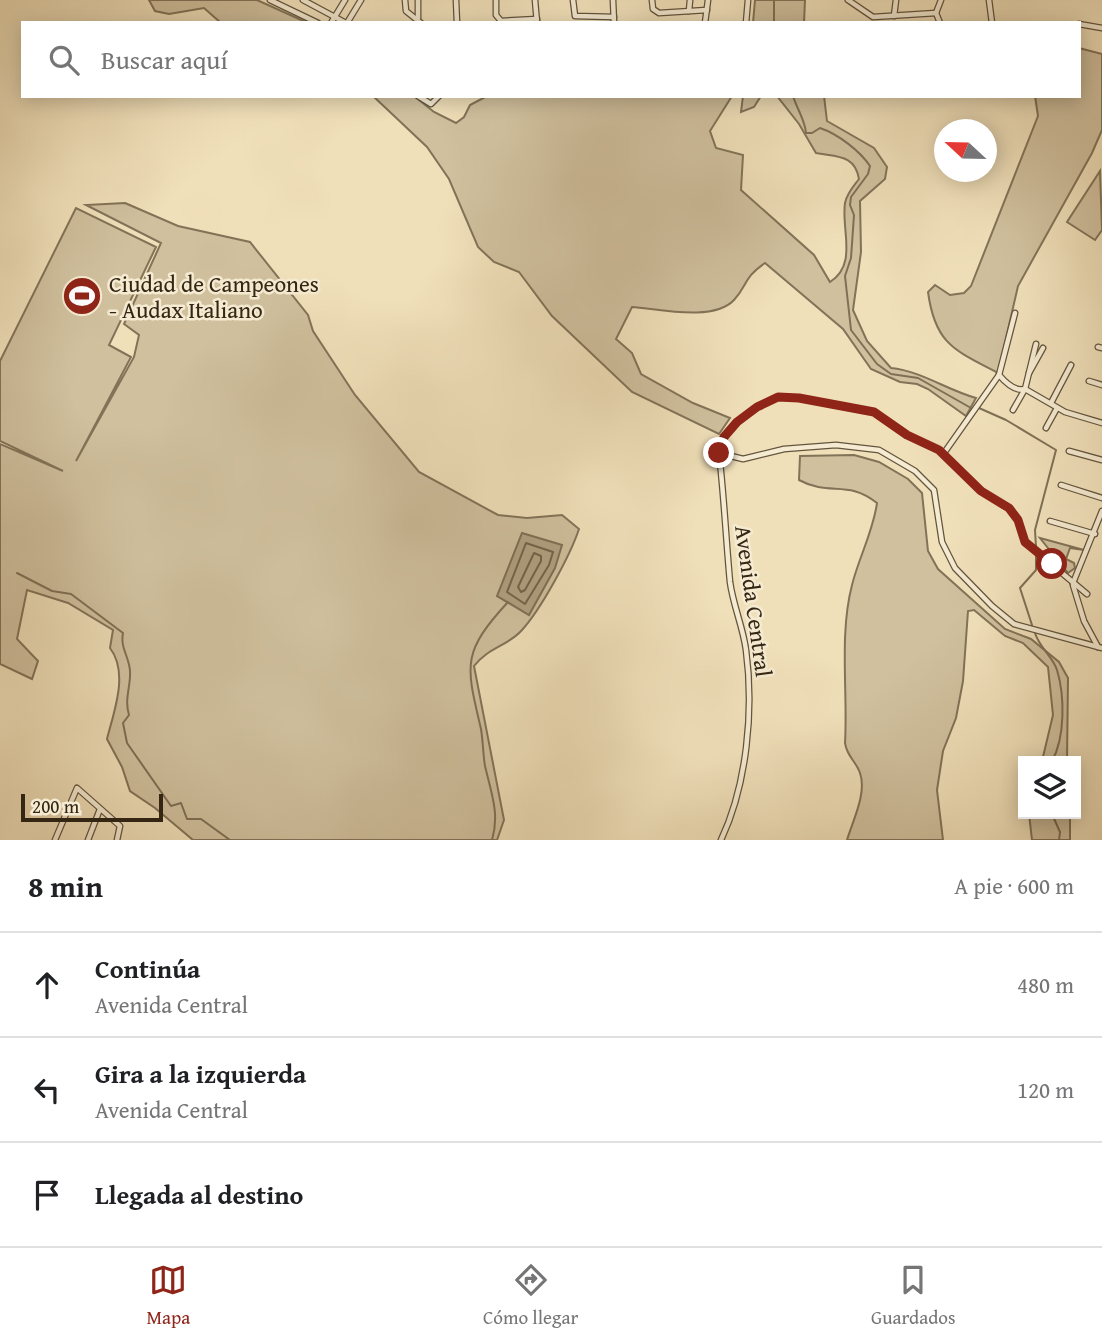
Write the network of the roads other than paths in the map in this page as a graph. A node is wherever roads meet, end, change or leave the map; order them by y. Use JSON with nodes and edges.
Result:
{"nodes":[{"id":1,"x":270,"y":0,"type":"edge"},
{"id":2,"x":303,"y":0,"type":"edge"},
{"id":3,"x":345,"y":0,"type":"edge"},
{"id":4,"x":352,"y":0,"type":"edge"},
{"id":5,"x":361,"y":0,"type":"edge"},
{"id":6,"x":405,"y":0,"type":"edge"},
{"id":7,"x":418,"y":0,"type":"edge"},
{"id":8,"x":456,"y":0,"type":"edge"},
{"id":9,"x":496,"y":0,"type":"edge"},
{"id":10,"x":535,"y":0,"type":"edge"},
{"id":11,"x":573,"y":0,"type":"edge"},
{"id":12,"x":613,"y":0,"type":"edge"},
{"id":13,"x":652,"y":0,"type":"edge"},
{"id":14,"x":690,"y":0,"type":"edge"},
{"id":15,"x":708,"y":0,"type":"edge"},
{"id":16,"x":748,"y":0,"type":"edge"},
{"id":17,"x":848,"y":0,"type":"edge"},
{"id":18,"x":860,"y":0,"type":"edge"},
{"id":19,"x":895,"y":0,"type":"edge"},
{"id":20,"x":941,"y":0,"type":"edge"},
{"id":21,"x":989,"y":0,"type":"edge"},
{"id":22,"x":859,"y":8,"type":"junction"},
{"id":23,"x":707,"y":10,"type":"junction"},
{"id":24,"x":690,"y":11,"type":"junction"},
{"id":25,"x":936,"y":13,"type":"junction"},
{"id":26,"x":336,"y":16,"type":"junction"},
{"id":27,"x":894,"y":16,"type":"junction"},
{"id":28,"x":614,"y":20,"type":"edge"},
{"id":29,"x":314,"y":21,"type":"edge"},
{"id":30,"x":332,"y":21,"type":"edge"},
{"id":31,"x":343,"y":21,"type":"edge"},
{"id":32,"x":347,"y":21,"type":"edge"},
{"id":33,"x":420,"y":21,"type":"edge"},
{"id":34,"x":457,"y":21,"type":"edge"},
{"id":35,"x":500,"y":21,"type":"edge"},
{"id":36,"x":537,"y":21,"type":"edge"},
{"id":37,"x":705,"y":21,"type":"edge"},
{"id":38,"x":746,"y":21,"type":"edge"},
{"id":39,"x":939,"y":21,"type":"edge"},
{"id":40,"x":992,"y":21,"type":"edge"},
{"id":41,"x":1081,"y":24,"type":"edge"},
{"id":42,"x":1102,"y":28,"type":"edge"},
{"id":43,"x":421,"y":98,"type":"edge"},
{"id":44,"x":437,"y":98,"type":"edge"},
{"id":45,"x":1015,"y":313,"type":"dead end"},
{"id":46,"x":1036,"y":344,"type":"dead end"},
{"id":47,"x":1044,"y":348,"type":"dead end"},
{"id":48,"x":1071,"y":365,"type":"dead end"},
{"id":49,"x":1028,"y":374,"type":"junction"},
{"id":50,"x":999,"y":375,"type":"junction"},
{"id":51,"x":1089,"y":381,"type":"dead end"},
{"id":52,"x":1102,"y":385,"type":"edge"},
{"id":53,"x":1025,"y":389,"type":"junction"},
{"id":54,"x":1051,"y":403,"type":"junction"},
{"id":55,"x":1057,"y":408,"type":"junction"},
{"id":56,"x":1013,"y":410,"type":"dead end"},
{"id":57,"x":1102,"y":423,"type":"edge"},
{"id":58,"x":1046,"y":428,"type":"dead end"},
{"id":59,"x":1069,"y":451,"type":"dead end"},
{"id":60,"x":719,"y":453,"type":"junction"},
{"id":61,"x":944,"y":453,"type":"junction"},
{"id":62,"x":1102,"y":460,"type":"edge"},
{"id":63,"x":1061,"y":485,"type":"dead end"},
{"id":64,"x":1102,"y":498,"type":"edge"},
{"id":65,"x":1102,"y":511,"type":"edge"},
{"id":66,"x":1050,"y":521,"type":"dead end"},
{"id":67,"x":1095,"y":534,"type":"junction"},
{"id":68,"x":1079,"y":570,"type":"junction"},
{"id":69,"x":1067,"y":578,"type":"junction"},
{"id":70,"x":1073,"y":584,"type":"junction"},
{"id":71,"x":1087,"y":594,"type":"dead end"},
{"id":72,"x":1100,"y":648,"type":"edge"},
{"id":73,"x":100,"y":809,"type":"junction"},
{"id":74,"x":55,"y":840,"type":"edge"},
{"id":75,"x":88,"y":840,"type":"edge"},
{"id":76,"x":117,"y":840,"type":"edge"},
{"id":77,"x":721,"y":840,"type":"edge"}],
"edges":[{"from":1,"to":29,"type":"street"},
{"from":2,"to":26,"type":"street"},
{"from":3,"to":26,"type":"street"},
{"from":4,"to":5,"type":"street"},
{"from":5,"to":32,"type":"street"},
{"from":6,"to":33,"type":"street"},
{"from":7,"to":33,"type":"street"},
{"from":8,"to":34,"type":"street"},
{"from":9,"to":35,"type":"street"},
{"from":10,"to":36,"type":"street"},
{"from":11,"to":28,"type":"street"},
{"from":12,"to":28,"type":"street"},
{"from":13,"to":24,"type":"street"},
{"from":14,"to":24,"type":"street"},
{"from":15,"to":23,"type":"street"},
{"from":16,"to":38,"type":"street"},
{"from":17,"to":22,"type":"street"},
{"from":18,"to":22,"type":"street"},
{"from":19,"to":27,"type":"street"},
{"from":20,"to":25,"type":"street"},
{"from":21,"to":40,"type":"street"},
{"from":22,"to":27,"type":"street"},
{"from":23,"to":24,"type":"street"},
{"from":23,"to":37,"type":"street"},
{"from":25,"to":27,"type":"street"},
{"from":25,"to":39,"type":"street"},
{"from":26,"to":30,"type":"street"},
{"from":26,"to":31,"type":"street"},
{"from":41,"to":42,"type":"street"},
{"from":43,"to":44,"type":"street"},
{"from":45,"to":50,"type":"street"},
{"from":46,"to":49,"type":"street"},
{"from":47,"to":49,"type":"street"},
{"from":48,"to":54,"type":"street"},
{"from":49,"to":53,"type":"street"},
{"from":50,"to":53,"type":"street"},
{"from":50,"to":61,"type":"street"},
{"from":51,"to":52,"type":"street"},
{"from":53,"to":54,"type":"street"},
{"from":53,"to":56,"type":"street"},
{"from":54,"to":55,"type":"street"},
{"from":55,"to":57,"type":"street"},
{"from":55,"to":58,"type":"street"},
{"from":59,"to":62,"type":"street"},
{"from":60,"to":61,"type":"street"},
{"from":60,"to":72,"type":"street"},
{"from":60,"to":77,"type":"street","name":"Avenida Central"},
{"from":61,"to":69,"type":"street"},
{"from":63,"to":64,"type":"street"},
{"from":65,"to":67,"type":"street"},
{"from":66,"to":67,"type":"street"},
{"from":67,"to":68,"type":"street"},
{"from":68,"to":69,"type":"street"},
{"from":68,"to":70,"type":"street"},
{"from":69,"to":70,"type":"street"},
{"from":70,"to":71,"type":"street"},
{"from":70,"to":72,"type":"street"},
{"from":73,"to":74,"type":"street"},
{"from":73,"to":75,"type":"street"},
{"from":73,"to":76,"type":"street"}]}
